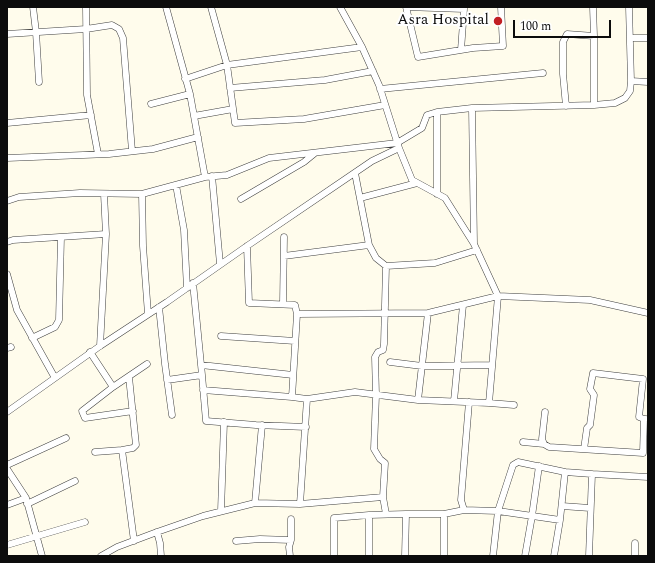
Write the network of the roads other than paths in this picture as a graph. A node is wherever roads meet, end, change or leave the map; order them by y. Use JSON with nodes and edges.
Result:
{"nodes":[{"id":1,"x":33,"y":7,"type":"edge"},
{"id":2,"x":86,"y":7,"type":"edge"},
{"id":3,"x":166,"y":7,"type":"edge"},
{"id":4,"x":211,"y":7,"type":"edge"},
{"id":5,"x":340,"y":7,"type":"edge"},
{"id":6,"x":501,"y":7,"type":"edge"},
{"id":7,"x":593,"y":7,"type":"edge"},
{"id":8,"x":629,"y":7,"type":"edge"},
{"id":9,"x":464,"y":8,"type":"edge"},
{"id":10,"x":86,"y":29,"type":"junction"},
{"id":11,"x":36,"y":32,"type":"junction"},
{"id":12,"x":7,"y":34,"type":"edge"},
{"id":13,"x":594,"y":36,"type":"junction"},
{"id":14,"x":630,"y":38,"type":"junction"},
{"id":15,"x":648,"y":38,"type":"edge"},
{"id":16,"x":362,"y":47,"type":"junction"},
{"id":17,"x":461,"y":50,"type":"junction"},
{"id":18,"x":227,"y":65,"type":"junction"},
{"id":19,"x":373,"y":71,"type":"junction"},
{"id":20,"x":543,"y":72,"type":"dead end"},
{"id":21,"x":185,"y":78,"type":"junction"},
{"id":22,"x":631,"y":81,"type":"junction"},
{"id":23,"x":38,"y":82,"type":"dead end"},
{"id":24,"x":648,"y":82,"type":"edge"},
{"id":25,"x":230,"y":88,"type":"junction"},
{"id":26,"x":380,"y":89,"type":"junction"},
{"id":27,"x":190,"y":94,"type":"junction"},
{"id":28,"x":151,"y":104,"type":"dead end"},
{"id":29,"x":385,"y":105,"type":"junction"},
{"id":30,"x":594,"y":105,"type":"junction"},
{"id":31,"x":566,"y":106,"type":"junction"},
{"id":32,"x":472,"y":108,"type":"junction"},
{"id":33,"x":233,"y":109,"type":"junction"},
{"id":34,"x":437,"y":112,"type":"junction"},
{"id":35,"x":91,"y":115,"type":"junction"},
{"id":36,"x":194,"y":116,"type":"junction"},
{"id":37,"x":7,"y":123,"type":"edge"},
{"id":38,"x":198,"y":137,"type":"junction"},
{"id":39,"x":398,"y":146,"type":"junction"},
{"id":40,"x":132,"y":151,"type":"junction"},
{"id":41,"x":316,"y":152,"type":"junction"},
{"id":42,"x":98,"y":154,"type":"junction"},
{"id":43,"x":7,"y":158,"type":"edge"},
{"id":44,"x":355,"y":173,"type":"junction"},
{"id":45,"x":212,"y":176,"type":"junction"},
{"id":46,"x":205,"y":177,"type":"junction"},
{"id":47,"x":417,"y":183,"type":"junction"},
{"id":48,"x":176,"y":185,"type":"junction"},
{"id":49,"x":104,"y":194,"type":"junction"},
{"id":50,"x":142,"y":194,"type":"junction"},
{"id":51,"x":437,"y":194,"type":"junction"},
{"id":52,"x":360,"y":198,"type":"junction"},
{"id":53,"x":241,"y":199,"type":"dead end"},
{"id":54,"x":7,"y":201,"type":"edge"},
{"id":55,"x":106,"y":234,"type":"junction"},
{"id":56,"x":61,"y":237,"type":"junction"},
{"id":57,"x":284,"y":237,"type":"dead end"},
{"id":58,"x":7,"y":242,"type":"edge"},
{"id":59,"x":369,"y":245,"type":"junction"},
{"id":60,"x":246,"y":246,"type":"junction"},
{"id":61,"x":475,"y":247,"type":"junction"},
{"id":62,"x":284,"y":256,"type":"junction"},
{"id":63,"x":220,"y":264,"type":"junction"},
{"id":64,"x":386,"y":266,"type":"junction"},
{"id":65,"x":7,"y":274,"type":"edge"},
{"id":66,"x":193,"y":283,"type":"junction"},
{"id":67,"x":187,"y":288,"type":"junction"},
{"id":68,"x":498,"y":296,"type":"junction"},
{"id":69,"x":283,"y":304,"type":"junction"},
{"id":70,"x":463,"y":305,"type":"junction"},
{"id":71,"x":159,"y":307,"type":"junction"},
{"id":72,"x":385,"y":313,"type":"junction"},
{"id":73,"x":648,"y":313,"type":"edge"},
{"id":74,"x":148,"y":314,"type":"junction"},
{"id":75,"x":297,"y":314,"type":"junction"},
{"id":76,"x":428,"y":314,"type":"junction"},
{"id":77,"x":221,"y":336,"type":"dead end"},
{"id":78,"x":32,"y":338,"type":"junction"},
{"id":79,"x":295,"y":341,"type":"junction"},
{"id":80,"x":100,"y":346,"type":"junction"},
{"id":81,"x":90,"y":352,"type":"junction"},
{"id":82,"x":390,"y":362,"type":"dead end"},
{"id":83,"x":147,"y":364,"type":"dead end"},
{"id":84,"x":201,"y":365,"type":"junction"},
{"id":85,"x":492,"y":365,"type":"junction"},
{"id":86,"x":422,"y":366,"type":"junction"},
{"id":87,"x":457,"y":366,"type":"junction"},
{"id":88,"x":202,"y":375,"type":"junction"},
{"id":89,"x":293,"y":375,"type":"junction"},
{"id":90,"x":129,"y":377,"type":"junction"},
{"id":91,"x":55,"y":378,"type":"junction"},
{"id":92,"x":167,"y":380,"type":"junction"},
{"id":93,"x":113,"y":387,"type":"junction"},
{"id":94,"x":203,"y":390,"type":"junction"},
{"id":95,"x":376,"y":395,"type":"junction"},
{"id":96,"x":292,"y":397,"type":"junction"},
{"id":97,"x":307,"y":399,"type":"junction"},
{"id":98,"x":418,"y":400,"type":"junction"},
{"id":99,"x":454,"y":401,"type":"junction"},
{"id":100,"x":469,"y":402,"type":"junction"},
{"id":101,"x":489,"y":402,"type":"junction"},
{"id":102,"x":514,"y":405,"type":"dead end"},
{"id":103,"x":133,"y":411,"type":"junction"},
{"id":104,"x":7,"y":412,"type":"edge"},
{"id":105,"x":545,"y":412,"type":"dead end"},
{"id":106,"x":172,"y":415,"type":"dead end"},
{"id":107,"x":646,"y":419,"type":"edge"},
{"id":108,"x":224,"y":422,"type":"junction"},
{"id":109,"x":262,"y":425,"type":"junction"},
{"id":110,"x":306,"y":427,"type":"junction"},
{"id":111,"x":66,"y":438,"type":"dead end"},
{"id":112,"x":523,"y":442,"type":"dead end"},
{"id":113,"x":544,"y":444,"type":"junction"},
{"id":114,"x":584,"y":449,"type":"junction"},
{"id":115,"x":122,"y":450,"type":"junction"},
{"id":116,"x":94,"y":452,"type":"dead end"},
{"id":117,"x":7,"y":465,"type":"edge"},
{"id":118,"x":539,"y":466,"type":"junction"},
{"id":119,"x":7,"y":469,"type":"edge"},
{"id":120,"x":565,"y":472,"type":"junction"},
{"id":121,"x":592,"y":474,"type":"junction"},
{"id":122,"x":648,"y":477,"type":"edge"},
{"id":123,"x":75,"y":481,"type":"dead end"},
{"id":124,"x":383,"y":497,"type":"junction"},
{"id":125,"x":26,"y":501,"type":"junction"},
{"id":126,"x":255,"y":503,"type":"junction"},
{"id":127,"x":300,"y":504,"type":"junction"},
{"id":128,"x":7,"y":505,"type":"edge"},
{"id":129,"x":562,"y":506,"type":"junction"},
{"id":130,"x":590,"y":508,"type":"junction"},
{"id":131,"x":464,"y":510,"type":"junction"},
{"id":132,"x":222,"y":511,"type":"junction"},
{"id":133,"x":498,"y":511,"type":"junction"},
{"id":134,"x":386,"y":514,"type":"junction"},
{"id":135,"x":406,"y":514,"type":"junction"},
{"id":136,"x":444,"y":514,"type":"junction"},
{"id":137,"x":369,"y":515,"type":"junction"},
{"id":138,"x":532,"y":516,"type":"junction"},
{"id":139,"x":291,"y":519,"type":"dead end"},
{"id":140,"x":560,"y":520,"type":"junction"},
{"id":141,"x":85,"y":522,"type":"dead end"},
{"id":142,"x":157,"y":532,"type":"junction"},
{"id":143,"x":37,"y":537,"type":"junction"},
{"id":144,"x":291,"y":540,"type":"junction"},
{"id":145,"x":134,"y":541,"type":"junction"},
{"id":146,"x":236,"y":541,"type":"dead end"},
{"id":147,"x":635,"y":543,"type":"dead end"},
{"id":148,"x":7,"y":545,"type":"edge"},
{"id":149,"x":42,"y":556,"type":"edge"},
{"id":150,"x":100,"y":556,"type":"edge"},
{"id":151,"x":161,"y":556,"type":"edge"},
{"id":152,"x":290,"y":556,"type":"edge"},
{"id":153,"x":334,"y":556,"type":"edge"},
{"id":154,"x":369,"y":556,"type":"edge"},
{"id":155,"x":405,"y":556,"type":"edge"},
{"id":156,"x":444,"y":556,"type":"edge"},
{"id":157,"x":493,"y":556,"type":"edge"},
{"id":158,"x":525,"y":556,"type":"edge"},
{"id":159,"x":554,"y":556,"type":"edge"},
{"id":160,"x":588,"y":556,"type":"edge"},
{"id":161,"x":635,"y":556,"type":"edge"}],
"edges":[{"from":1,"to":11,"type":"street"},
{"from":2,"to":10,"type":"street"},
{"from":3,"to":21,"type":"street"},
{"from":4,"to":18,"type":"street"},
{"from":5,"to":16,"type":"street"},
{"from":6,"to":17,"type":"street"},
{"from":7,"to":13,"type":"street"},
{"from":8,"to":14,"type":"street"},
{"from":9,"to":17,"type":"street"},
{"from":9,"to":17,"type":"street"},
{"from":10,"to":11,"type":"street"},
{"from":10,"to":35,"type":"street"},
{"from":10,"to":40,"type":"street"},
{"from":11,"to":12,"type":"street"},
{"from":11,"to":23,"type":"street"},
{"from":13,"to":30,"type":"street"},
{"from":13,"to":31,"type":"street"},
{"from":14,"to":15,"type":"street"},
{"from":14,"to":22,"type":"street"},
{"from":16,"to":18,"type":"street"},
{"from":16,"to":19,"type":"street"},
{"from":18,"to":21,"type":"street"},
{"from":18,"to":25,"type":"street"},
{"from":19,"to":25,"type":"street"},
{"from":19,"to":26,"type":"street"},
{"from":20,"to":26,"type":"street"},
{"from":21,"to":27,"type":"street"},
{"from":22,"to":24,"type":"street"},
{"from":22,"to":30,"type":"street"},
{"from":25,"to":33,"type":"street"},
{"from":26,"to":29,"type":"street"},
{"from":27,"to":28,"type":"street"},
{"from":27,"to":36,"type":"street"},
{"from":29,"to":33,"type":"street"},
{"from":29,"to":39,"type":"street"},
{"from":30,"to":31,"type":"street"},
{"from":31,"to":32,"type":"street"},
{"from":32,"to":34,"type":"street"},
{"from":32,"to":61,"type":"street"},
{"from":33,"to":36,"type":"street"},
{"from":34,"to":39,"type":"street"},
{"from":34,"to":51,"type":"street"},
{"from":35,"to":37,"type":"street"},
{"from":35,"to":42,"type":"street"},
{"from":36,"to":38,"type":"street"},
{"from":38,"to":40,"type":"street"},
{"from":38,"to":46,"type":"street"},
{"from":39,"to":41,"type":"street"},
{"from":39,"to":44,"type":"street"},
{"from":39,"to":47,"type":"street"},
{"from":40,"to":42,"type":"street"},
{"from":41,"to":45,"type":"street"},
{"from":41,"to":53,"type":"street"},
{"from":42,"to":43,"type":"street"},
{"from":44,"to":52,"type":"street"},
{"from":44,"to":60,"type":"street"},
{"from":45,"to":46,"type":"street"},
{"from":45,"to":63,"type":"street"},
{"from":46,"to":48,"type":"street"},
{"from":47,"to":51,"type":"street"},
{"from":47,"to":52,"type":"street"},
{"from":48,"to":50,"type":"street"},
{"from":48,"to":67,"type":"street"},
{"from":49,"to":50,"type":"street"},
{"from":49,"to":54,"type":"street"},
{"from":49,"to":55,"type":"street"},
{"from":50,"to":74,"type":"street"},
{"from":51,"to":61,"type":"street"},
{"from":52,"to":59,"type":"street"},
{"from":55,"to":56,"type":"street"},
{"from":55,"to":80,"type":"street"},
{"from":56,"to":58,"type":"street"},
{"from":56,"to":78,"type":"street"},
{"from":57,"to":62,"type":"street"},
{"from":59,"to":62,"type":"street"},
{"from":59,"to":64,"type":"street"},
{"from":60,"to":63,"type":"street"},
{"from":60,"to":69,"type":"street"},
{"from":61,"to":64,"type":"street"},
{"from":61,"to":68,"type":"street"},
{"from":62,"to":69,"type":"street"},
{"from":63,"to":66,"type":"street"},
{"from":64,"to":72,"type":"street"},
{"from":65,"to":78,"type":"street"},
{"from":66,"to":67,"type":"street"},
{"from":66,"to":84,"type":"street"},
{"from":67,"to":71,"type":"street"},
{"from":68,"to":70,"type":"street"},
{"from":68,"to":73,"type":"street"},
{"from":68,"to":85,"type":"street"},
{"from":69,"to":75,"type":"street"},
{"from":70,"to":76,"type":"street"},
{"from":70,"to":87,"type":"street"},
{"from":71,"to":74,"type":"street"},
{"from":71,"to":92,"type":"street"},
{"from":72,"to":75,"type":"street"},
{"from":72,"to":76,"type":"street"},
{"from":72,"to":95,"type":"street"},
{"from":74,"to":80,"type":"street"},
{"from":75,"to":79,"type":"street"},
{"from":76,"to":86,"type":"street"},
{"from":77,"to":79,"type":"street"},
{"from":78,"to":91,"type":"street"},
{"from":79,"to":89,"type":"street"},
{"from":80,"to":81,"type":"street"},
{"from":81,"to":91,"type":"street"},
{"from":81,"to":93,"type":"street"},
{"from":82,"to":86,"type":"street"},
{"from":83,"to":90,"type":"street"},
{"from":84,"to":88,"type":"street"},
{"from":84,"to":89,"type":"street"},
{"from":85,"to":87,"type":"street"},
{"from":85,"to":101,"type":"street"},
{"from":86,"to":87,"type":"street"},
{"from":86,"to":98,"type":"street"},
{"from":87,"to":99,"type":"street"},
{"from":88,"to":92,"type":"street"},
{"from":88,"to":94,"type":"street"},
{"from":89,"to":96,"type":"street"},
{"from":90,"to":93,"type":"street"},
{"from":90,"to":103,"type":"street"},
{"from":91,"to":104,"type":"street"},
{"from":92,"to":106,"type":"street"},
{"from":93,"to":103,"type":"street"},
{"from":94,"to":96,"type":"street"},
{"from":94,"to":108,"type":"street"},
{"from":95,"to":97,"type":"street"},
{"from":95,"to":98,"type":"street"},
{"from":95,"to":124,"type":"street"},
{"from":96,"to":97,"type":"street"},
{"from":97,"to":110,"type":"street"},
{"from":98,"to":99,"type":"street"},
{"from":99,"to":100,"type":"street"},
{"from":100,"to":101,"type":"street"},
{"from":100,"to":131,"type":"street"},
{"from":101,"to":102,"type":"street"},
{"from":103,"to":115,"type":"street"},
{"from":105,"to":113,"type":"street"},
{"from":107,"to":114,"type":"street"},
{"from":107,"to":114,"type":"street"},
{"from":108,"to":109,"type":"street"},
{"from":108,"to":132,"type":"street"},
{"from":109,"to":110,"type":"street"},
{"from":109,"to":126,"type":"street"},
{"from":110,"to":127,"type":"street"},
{"from":111,"to":117,"type":"street"},
{"from":112,"to":113,"type":"street"},
{"from":113,"to":114,"type":"street"},
{"from":115,"to":116,"type":"street"},
{"from":115,"to":145,"type":"street"},
{"from":118,"to":120,"type":"street"},
{"from":118,"to":133,"type":"street"},
{"from":118,"to":138,"type":"street"},
{"from":119,"to":125,"type":"street"},
{"from":120,"to":121,"type":"street"},
{"from":120,"to":129,"type":"street"},
{"from":121,"to":122,"type":"street"},
{"from":121,"to":130,"type":"street"},
{"from":123,"to":125,"type":"street"},
{"from":124,"to":127,"type":"street"},
{"from":124,"to":134,"type":"street"},
{"from":125,"to":128,"type":"street"},
{"from":125,"to":143,"type":"street"},
{"from":126,"to":127,"type":"street"},
{"from":126,"to":132,"type":"street"},
{"from":129,"to":130,"type":"street"},
{"from":129,"to":140,"type":"street"},
{"from":130,"to":160,"type":"street"},
{"from":131,"to":133,"type":"street"},
{"from":131,"to":136,"type":"street"},
{"from":132,"to":142,"type":"street"},
{"from":133,"to":138,"type":"street"},
{"from":133,"to":157,"type":"street"},
{"from":134,"to":135,"type":"street"},
{"from":134,"to":137,"type":"street"},
{"from":135,"to":136,"type":"street"},
{"from":135,"to":155,"type":"street"},
{"from":136,"to":156,"type":"street"},
{"from":137,"to":153,"type":"street"},
{"from":137,"to":154,"type":"street"},
{"from":138,"to":140,"type":"street"},
{"from":138,"to":158,"type":"street"},
{"from":139,"to":144,"type":"street"},
{"from":140,"to":159,"type":"street"},
{"from":141,"to":143,"type":"street"},
{"from":142,"to":145,"type":"street"},
{"from":142,"to":151,"type":"street"},
{"from":143,"to":148,"type":"street"},
{"from":143,"to":149,"type":"street"},
{"from":144,"to":146,"type":"street"},
{"from":144,"to":152,"type":"street"},
{"from":145,"to":150,"type":"street"},
{"from":147,"to":161,"type":"street"}]}
